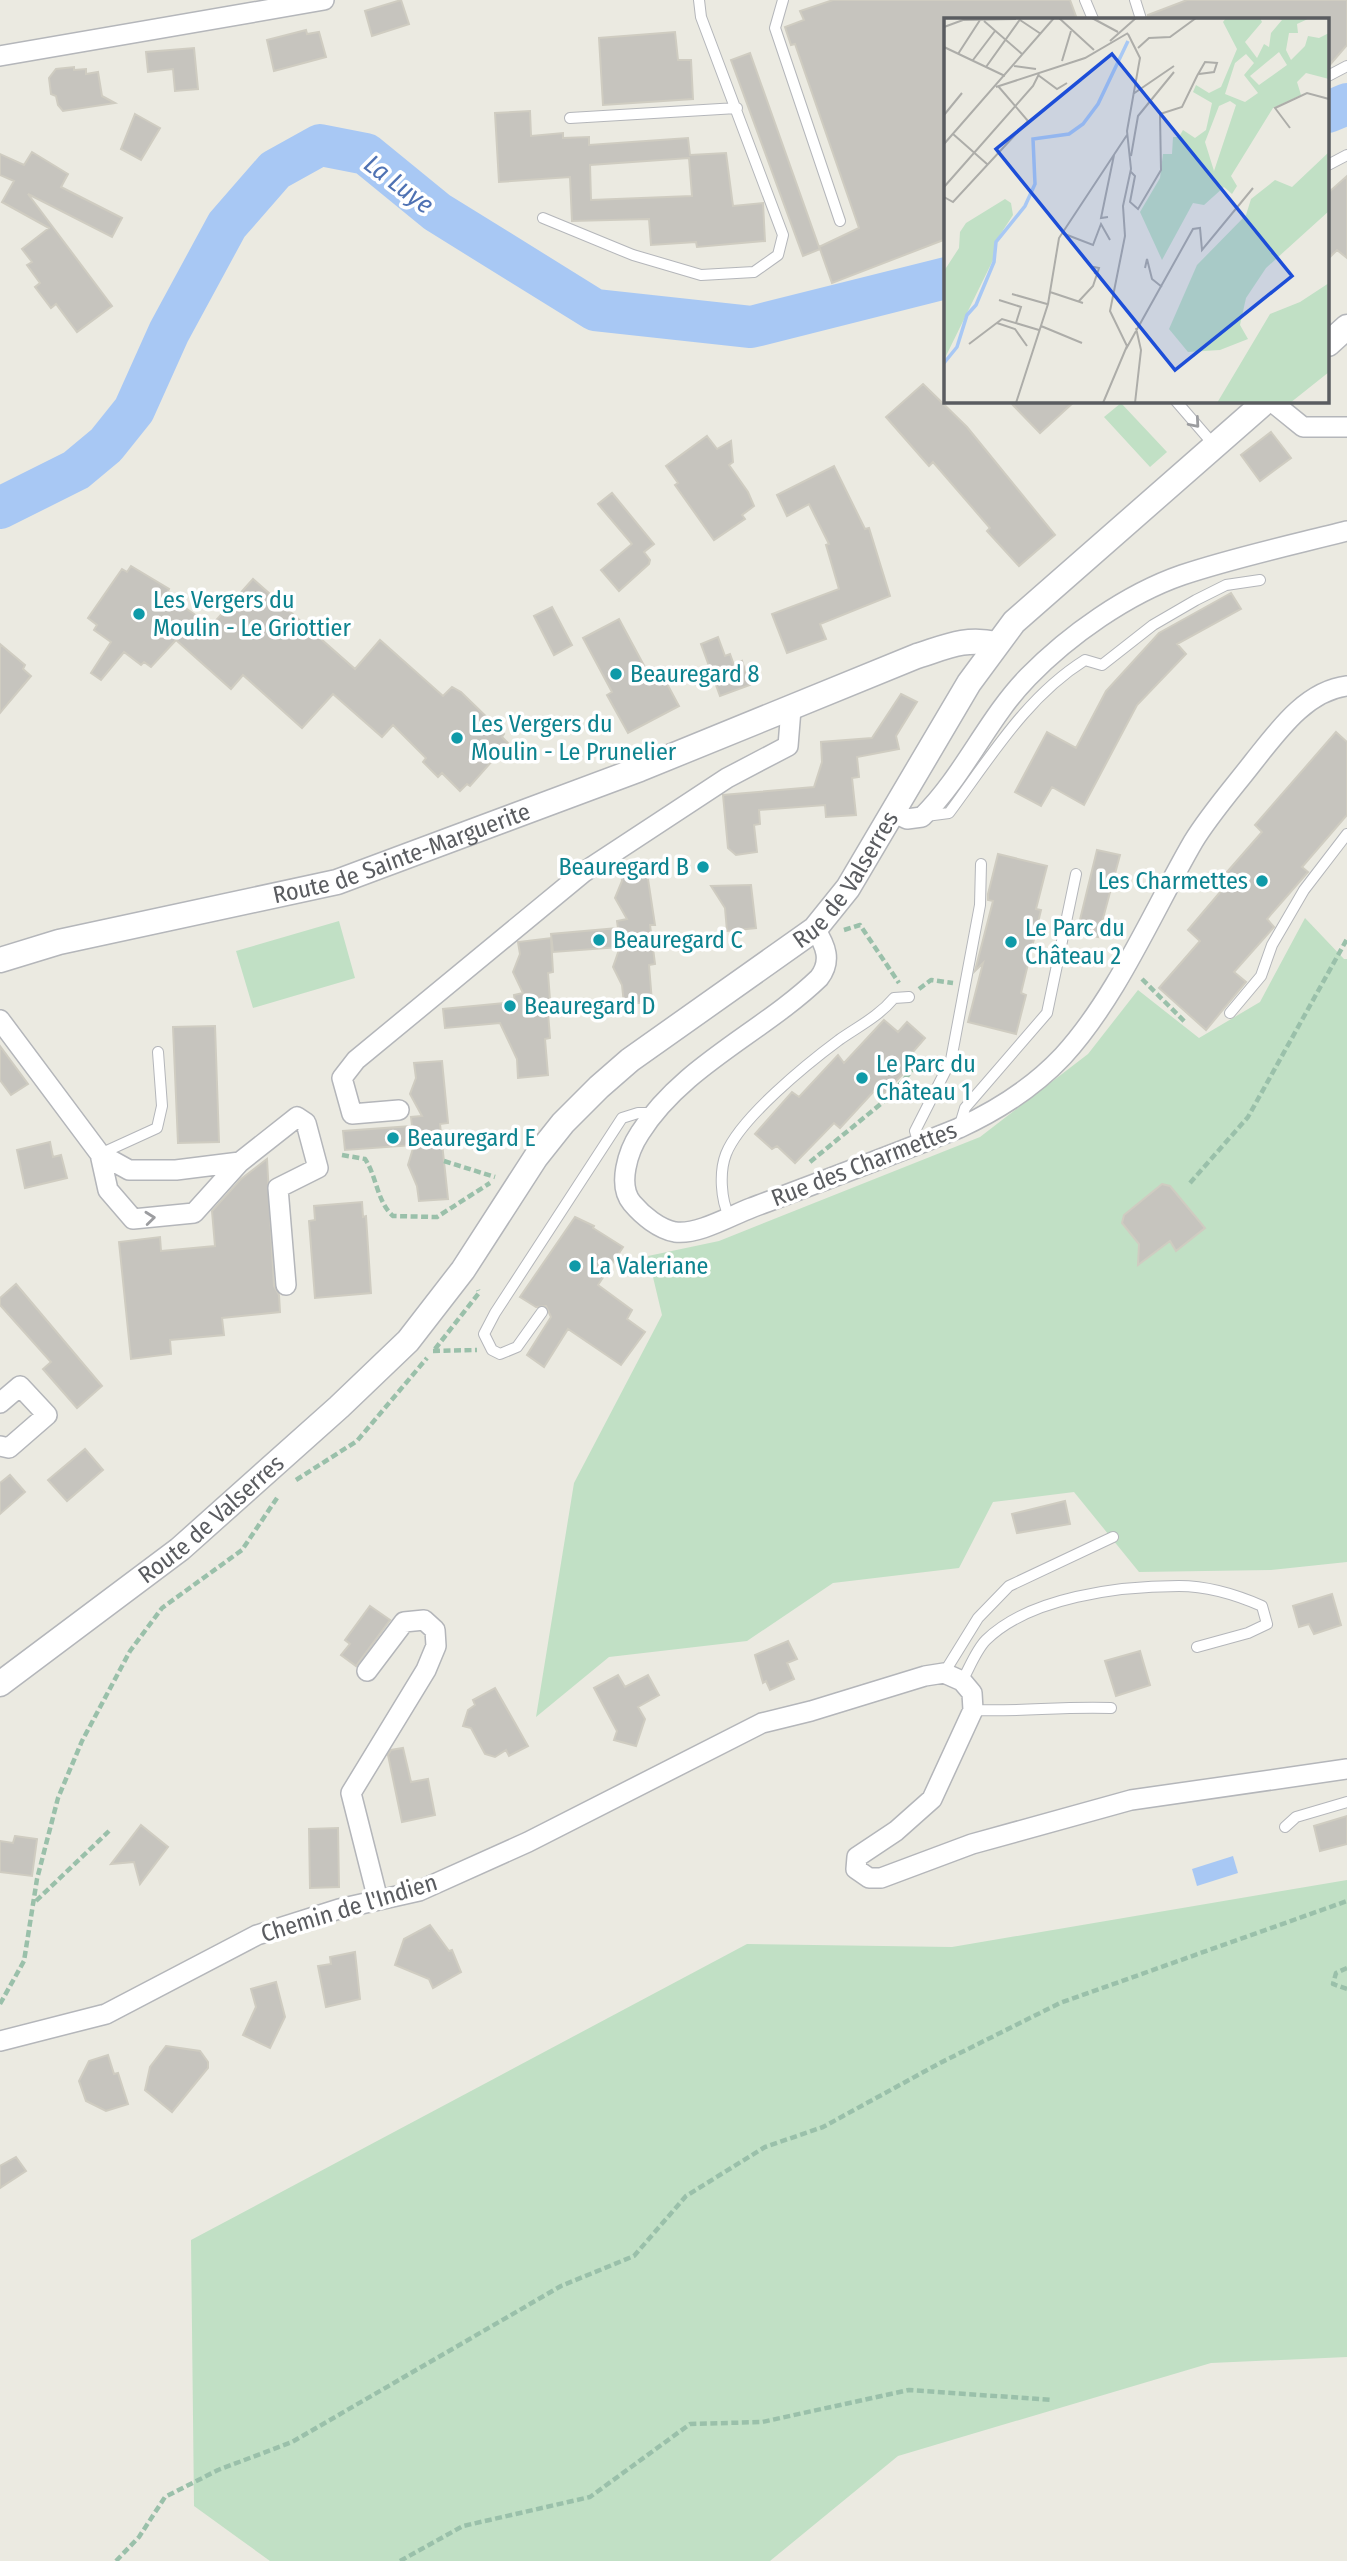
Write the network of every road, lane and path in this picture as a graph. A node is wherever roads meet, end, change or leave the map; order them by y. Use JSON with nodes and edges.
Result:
{"nodes":[{"id":1,"x":324,"y":0,"type":"edge"},
{"id":2,"x":699,"y":0,"type":"edge"},
{"id":3,"x":783,"y":0,"type":"edge"},
{"id":4,"x":1085,"y":0,"type":"edge"},
{"id":5,"x":1135,"y":0,"type":"edge"},
{"id":6,"x":1093,"y":18,"type":"edge"},
{"id":7,"x":1141,"y":18,"type":"edge"},
{"id":8,"x":0,"y":56,"type":"edge"},
{"id":9,"x":1347,"y":66,"type":"edge"},
{"id":10,"x":1330,"y":75,"type":"edge"},
{"id":11,"x":737,"y":108,"type":"junction"},
{"id":12,"x":570,"y":118,"type":"dead end"},
{"id":13,"x":1347,"y":155,"type":"edge"},
{"id":14,"x":1330,"y":164,"type":"edge"},
{"id":15,"x":543,"y":218,"type":"dead end"},
{"id":16,"x":840,"y":221,"type":"dead end"},
{"id":17,"x":1347,"y":327,"type":"edge"},
{"id":18,"x":1330,"y":342,"type":"edge"},
{"id":19,"x":1177,"y":402,"type":"edge"},
{"id":20,"x":1261,"y":403,"type":"edge"},
{"id":21,"x":1347,"y":427,"type":"edge"},
{"id":22,"x":1215,"y":446,"type":"junction"},
{"id":23,"x":1347,"y":531,"type":"edge"},
{"id":24,"x":1260,"y":580,"type":"dead end"},
{"id":25,"x":996,"y":644,"type":"junction"},
{"id":26,"x":1347,"y":686,"type":"edge"},
{"id":27,"x":791,"y":709,"type":"junction"},
{"id":28,"x":892,"y":812,"type":"junction"},
{"id":29,"x":922,"y":817,"type":"junction"},
{"id":30,"x":1347,"y":834,"type":"edge"},
{"id":31,"x":981,"y":864,"type":"dead end"},
{"id":32,"x":1076,"y":874,"type":"dead end"},
{"id":33,"x":815,"y":929,"type":"junction"},
{"id":34,"x":840,"y":931,"type":"dead end"},
{"id":35,"x":1347,"y":939,"type":"edge"},
{"id":36,"x":0,"y":960,"type":"edge"},
{"id":37,"x":1134,"y":971,"type":"dead end"},
{"id":38,"x":898,"y":983,"type":"dead end"},
{"id":39,"x":909,"y":997,"type":"dead end"},
{"id":40,"x":1230,"y":1013,"type":"dead end"},
{"id":41,"x":0,"y":1020,"type":"edge"},
{"id":42,"x":1185,"y":1022,"type":"dead end"},
{"id":43,"x":158,"y":1052,"type":"dead end"},
{"id":44,"x":921,"y":1060,"type":"dead end"},
{"id":45,"x":399,"y":1110,"type":"dead end"},
{"id":46,"x":655,"y":1113,"type":"junction"},
{"id":47,"x":958,"y":1128,"type":"junction"},
{"id":48,"x":919,"y":1144,"type":"junction"},
{"id":49,"x":100,"y":1154,"type":"junction"},
{"id":50,"x":342,"y":1155,"type":"dead end"},
{"id":51,"x":444,"y":1161,"type":"dead end"},
{"id":52,"x":240,"y":1162,"type":"junction"},
{"id":53,"x":801,"y":1170,"type":"dead end"},
{"id":54,"x":1190,"y":1183,"type":"dead end"},
{"id":55,"x":729,"y":1216,"type":"junction"},
{"id":56,"x":463,"y":1270,"type":"junction"},
{"id":57,"x":286,"y":1285,"type":"dead end"},
{"id":58,"x":542,"y":1312,"type":"dead end"},
{"id":59,"x":408,"y":1340,"type":"joint"},
{"id":60,"x":492,"y":1350,"type":"junction"},
{"id":61,"x":433,"y":1351,"type":"junction"},
{"id":62,"x":0,"y":1403,"type":"edge"},
{"id":63,"x":0,"y":1446,"type":"edge"},
{"id":64,"x":1113,"y":1537,"type":"dead end"},
{"id":65,"x":1196,"y":1647,"type":"dead end"},
{"id":66,"x":367,"y":1671,"type":"dead end"},
{"id":67,"x":944,"y":1673,"type":"junction"},
{"id":68,"x":962,"y":1681,"type":"junction"},
{"id":69,"x":0,"y":1684,"type":"edge"},
{"id":70,"x":1111,"y":1708,"type":"dead end"},
{"id":71,"x":973,"y":1710,"type":"junction"},
{"id":72,"x":1347,"y":1769,"type":"edge"},
{"id":73,"x":1347,"y":1802,"type":"edge"},
{"id":74,"x":1285,"y":1827,"type":"dead end"},
{"id":75,"x":109,"y":1831,"type":"dead end"},
{"id":76,"x":377,"y":1900,"type":"junction"},
{"id":77,"x":1347,"y":1901,"type":"edge"},
{"id":78,"x":35,"y":1902,"type":"junction"},
{"id":79,"x":1347,"y":1968,"type":"edge"},
{"id":80,"x":1347,"y":1989,"type":"edge"},
{"id":81,"x":0,"y":2004,"type":"edge"},
{"id":82,"x":0,"y":2041,"type":"edge"},
{"id":83,"x":1053,"y":2400,"type":"dead end"},
{"id":84,"x":116,"y":2561,"type":"edge"},
{"id":85,"x":400,"y":2561,"type":"edge"}],
"edges":[{"from":1,"to":8,"type":"street"},
{"from":2,"to":11,"type":"lane"},
{"from":3,"to":16,"type":"lane"},
{"from":4,"to":6,"type":"lane"},
{"from":5,"to":7,"type":"lane"},
{"from":9,"to":10,"type":"lane"},
{"from":11,"to":12,"type":"lane"},
{"from":11,"to":15,"type":"lane"},
{"from":13,"to":14,"type":"lane"},
{"from":17,"to":18,"type":"street"},
{"from":19,"to":22,"type":"lane","one_way":true},
{"from":20,"to":21,"type":"street"},
{"from":20,"to":22,"type":"street","name":"Rue de Valserres"},
{"from":22,"to":25,"type":"street","name":"Rue de Valserres"},
{"from":23,"to":29,"type":"street"},
{"from":24,"to":29,"type":"lane"},
{"from":25,"to":27,"type":"street","name":"Route de Sainte-Marguerite"},
{"from":25,"to":28,"type":"street","name":"Rue de Valserres"},
{"from":26,"to":47,"type":"street","name":"Rue des Charmettes"},
{"from":27,"to":36,"type":"street","name":"Route de Sainte-Marguerite"},
{"from":27,"to":45,"type":"street"},
{"from":28,"to":29,"type":"street"},
{"from":28,"to":33,"type":"street","name":"Rue de Valserres"},
{"from":30,"to":40,"type":"lane"},
{"from":31,"to":48,"type":"lane"},
{"from":32,"to":47,"type":"lane"},
{"from":33,"to":46,"type":"street","name":"Rue des Charmettes"},
{"from":33,"to":56,"type":"street","name":"Rue de Valserres"},
{"from":34,"to":38,"type":"path"},
{"from":35,"to":54,"type":"path"},
{"from":37,"to":42,"type":"path"},
{"from":39,"to":55,"type":"lane"},
{"from":41,"to":49,"type":"street"},
{"from":43,"to":49,"type":"lane"},
{"from":44,"to":53,"type":"path"},
{"from":46,"to":55,"type":"street","name":"Rue des Charmettes"},
{"from":46,"to":60,"type":"lane"},
{"from":47,"to":48,"type":"street","name":"Rue des Charmettes"},
{"from":48,"to":55,"type":"street","name":"Rue des Charmettes"},
{"from":49,"to":52,"type":"street"},
{"from":49,"to":52,"type":"street","one_way":true},
{"from":50,"to":51,"type":"path"},
{"from":52,"to":57,"type":"street"},
{"from":56,"to":59,"type":"street","name":"Rue de Valserres"},
{"from":56,"to":61,"type":"path"},
{"from":58,"to":60,"type":"lane"},
{"from":59,"to":69,"type":"street","name":"Route de Valserres"},
{"from":60,"to":61,"type":"path"},
{"from":61,"to":78,"type":"path"},
{"from":62,"to":63,"type":"street"},
{"from":64,"to":67,"type":"lane"},
{"from":65,"to":68,"type":"lane"},
{"from":66,"to":76,"type":"street"},
{"from":67,"to":68,"type":"street"},
{"from":67,"to":76,"type":"street","name":"Chemin de l'Indien"},
{"from":68,"to":71,"type":"street"},
{"from":70,"to":71,"type":"lane"},
{"from":71,"to":72,"type":"street"},
{"from":73,"to":74,"type":"lane"},
{"from":75,"to":78,"type":"path"},
{"from":76,"to":82,"type":"street","name":"Chemin de l'Indien"},
{"from":77,"to":84,"type":"path"},
{"from":78,"to":81,"type":"path"},
{"from":79,"to":80,"type":"path"},
{"from":83,"to":85,"type":"path"}]}
